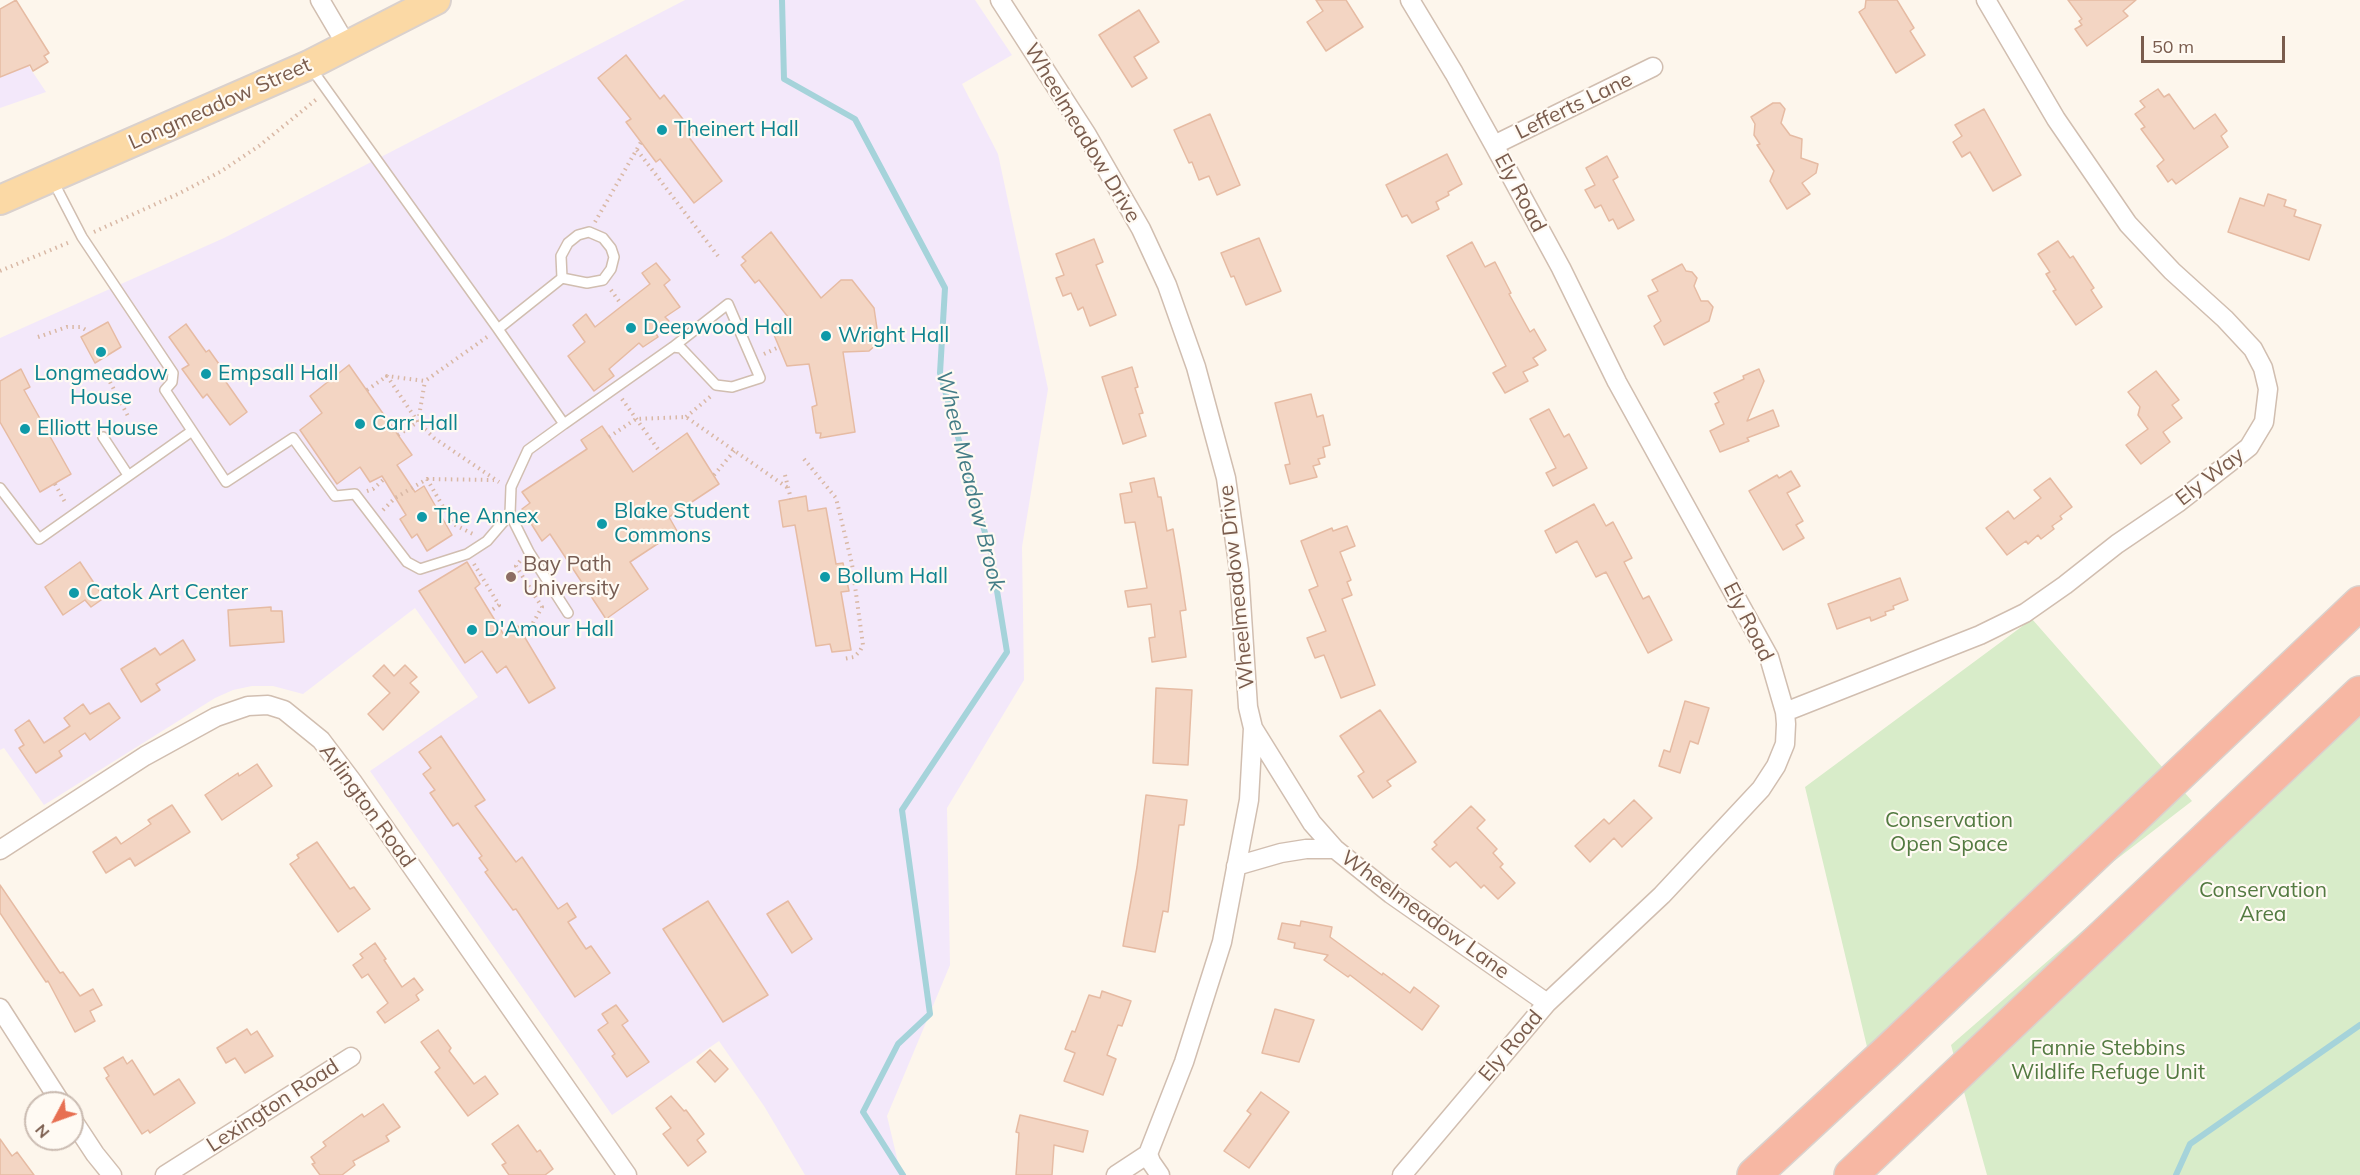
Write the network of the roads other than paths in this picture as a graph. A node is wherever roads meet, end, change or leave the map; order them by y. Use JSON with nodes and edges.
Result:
{"nodes":[{"id":1,"x":320,"y":0,"type":"edge"},
{"id":2,"x":436,"y":0,"type":"edge"},
{"id":3,"x":1000,"y":0,"type":"edge"},
{"id":4,"x":1410,"y":0,"type":"edge"},
{"id":5,"x":1986,"y":0,"type":"edge"},
{"id":6,"x":347,"y":46,"type":"junction"},
{"id":7,"x":309,"y":65,"type":"junction"},
{"id":8,"x":1653,"y":67,"type":"dead end"},
{"id":9,"x":1494,"y":145,"type":"junction"},
{"id":10,"x":52,"y":177,"type":"junction"},
{"id":11,"x":0,"y":200,"type":"edge"},
{"id":12,"x":562,"y":278,"type":"junction"},
{"id":13,"x":498,"y":329,"type":"junction"},
{"id":14,"x":673,"y":347,"type":"junction"},
{"id":15,"x":564,"y":424,"type":"junction"},
{"id":16,"x":192,"y":431,"type":"junction"},
{"id":17,"x":103,"y":438,"type":"dead end"},
{"id":18,"x":128,"y":475,"type":"junction"},
{"id":19,"x":0,"y":488,"type":"edge"},
{"id":20,"x":510,"y":514,"type":"junction"},
{"id":21,"x":2360,"y":603,"type":"edge"},
{"id":22,"x":568,"y":614,"type":"dead end"},
{"id":23,"x":2360,"y":693,"type":"edge"},
{"id":24,"x":1785,"y":712,"type":"junction"},
{"id":25,"x":1253,"y":728,"type":"junction"},
{"id":26,"x":1335,"y":849,"type":"junction"},
{"id":27,"x":0,"y":850,"type":"edge"},
{"id":28,"x":1236,"y":866,"type":"junction"},
{"id":29,"x":1547,"y":1003,"type":"junction"},
{"id":30,"x":0,"y":1008,"type":"edge"},
{"id":31,"x":351,"y":1057,"type":"dead end"},
{"id":32,"x":53,"y":1091,"type":"edge"},
{"id":33,"x":84,"y":1137,"type":"edge"},
{"id":34,"x":1148,"y":1154,"type":"junction"},
{"id":35,"x":112,"y":1175,"type":"edge"},
{"id":36,"x":165,"y":1175,"type":"edge"},
{"id":37,"x":627,"y":1175,"type":"edge"},
{"id":38,"x":1116,"y":1175,"type":"edge"},
{"id":39,"x":1160,"y":1175,"type":"edge"},
{"id":40,"x":1402,"y":1175,"type":"edge"},
{"id":41,"x":1754,"y":1175,"type":"edge"},
{"id":42,"x":1851,"y":1175,"type":"edge"}],
"edges":[{"from":1,"to":6,"type":"street"},
{"from":2,"to":6,"type":"main road","name":"Longmeadow Street"},
{"from":3,"to":25,"type":"street","name":"Wheelmeadow Drive"},
{"from":4,"to":9,"type":"street","name":"Ely Road"},
{"from":5,"to":24,"type":"street","name":"Ely Way"},
{"from":6,"to":7,"type":"main road","name":"Longmeadow Street"},
{"from":7,"to":10,"type":"main road","name":"Longmeadow Street"},
{"from":7,"to":13,"type":"lane"},
{"from":8,"to":9,"type":"street","name":"Lefferts Lane"},
{"from":9,"to":24,"type":"street","name":"Ely Road"},
{"from":10,"to":11,"type":"main road","name":"Longmeadow Street"},
{"from":10,"to":16,"type":"lane"},
{"from":12,"to":12,"type":"lane"},
{"from":12,"to":13,"type":"lane"},
{"from":13,"to":15,"type":"lane"},
{"from":14,"to":14,"type":"lane"},
{"from":14,"to":15,"type":"lane"},
{"from":15,"to":20,"type":"lane"},
{"from":16,"to":18,"type":"lane"},
{"from":16,"to":20,"type":"lane"},
{"from":17,"to":18,"type":"lane"},
{"from":18,"to":19,"type":"lane"},
{"from":20,"to":22,"type":"lane"},
{"from":21,"to":41,"type":"highway"},
{"from":23,"to":42,"type":"highway"},
{"from":24,"to":29,"type":"street","name":"Ely Road"},
{"from":25,"to":26,"type":"street","name":"Wheelmeadow Lane"},
{"from":25,"to":28,"type":"street","name":"Wheelmeadow Drive"},
{"from":26,"to":28,"type":"street"},
{"from":26,"to":29,"type":"street","name":"Wheelmeadow Lane"},
{"from":27,"to":37,"type":"street","name":"Arlington Road"},
{"from":28,"to":34,"type":"street","name":"Wheelmeadow Drive"},
{"from":29,"to":40,"type":"street","name":"Ely Road"},
{"from":30,"to":32,"type":"street"},
{"from":31,"to":36,"type":"street","name":"Lexington Road"},
{"from":33,"to":35,"type":"street"},
{"from":34,"to":38,"type":"street"},
{"from":34,"to":39,"type":"street"}]}
